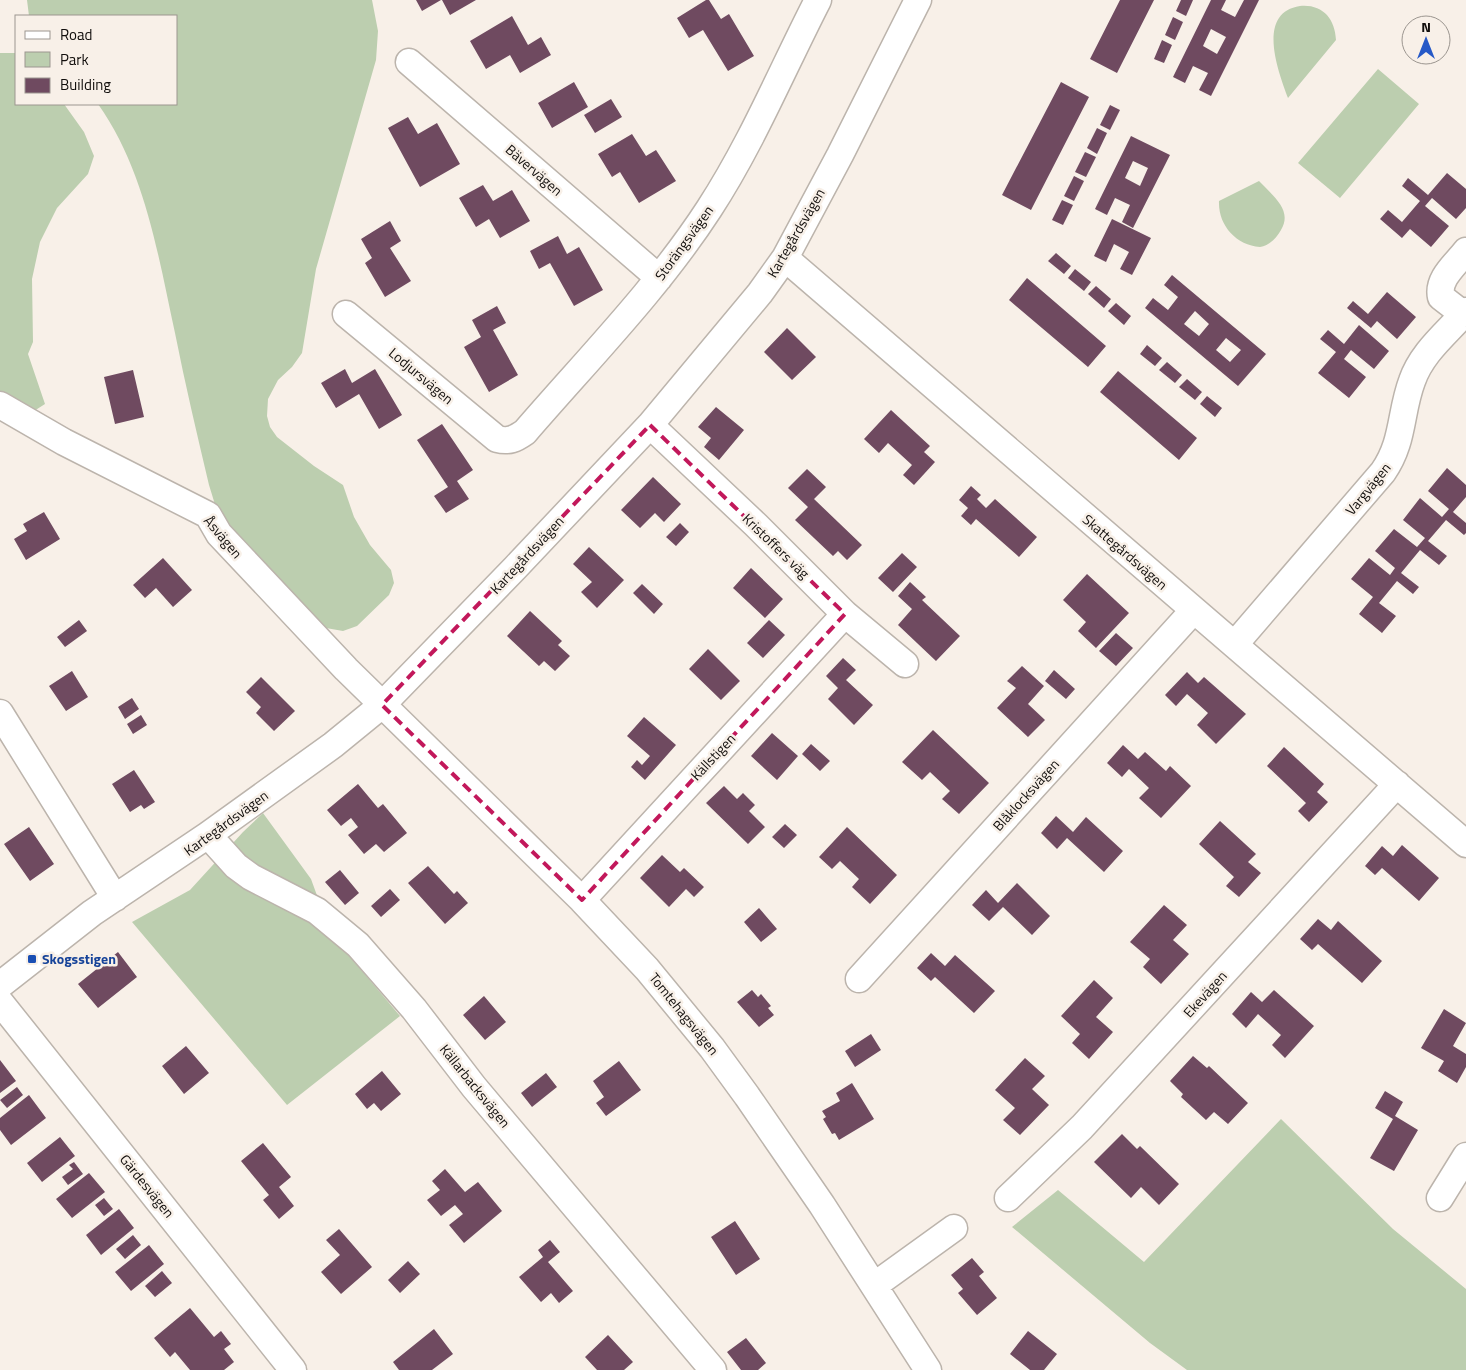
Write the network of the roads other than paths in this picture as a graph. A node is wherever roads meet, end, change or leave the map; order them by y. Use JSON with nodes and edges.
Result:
{"nodes":[{"id":1,"x":918,"y":0,"type":"edge"},
{"id":2,"x":815,"y":1,"type":"edge"},
{"id":3,"x":409,"y":62,"type":"dead end"},
{"id":4,"x":1466,"y":251,"type":"edge"},
{"id":5,"x":785,"y":258,"type":"junction"},
{"id":6,"x":659,"y":278,"type":"junction"},
{"id":7,"x":1465,"y":312,"type":"edge"},
{"id":8,"x":346,"y":314,"type":"dead end"},
{"id":9,"x":0,"y":405,"type":"edge"},
{"id":10,"x":650,"y":425,"type":"junction"},
{"id":11,"x":497,"y":439,"type":"joint"},
{"id":12,"x":1193,"y":610,"type":"junction"},
{"id":13,"x":845,"y":614,"type":"junction"},
{"id":14,"x":1235,"y":644,"type":"junction"},
{"id":15,"x":905,"y":664,"type":"dead end"},
{"id":16,"x":382,"y":705,"type":"junction"},
{"id":17,"x":0,"y":713,"type":"edge"},
{"id":18,"x":1397,"y":784,"type":"junction"},
{"id":19,"x":208,"y":835,"type":"junction"},
{"id":20,"x":1466,"y":844,"type":"edge"},
{"id":21,"x":115,"y":898,"type":"junction"},
{"id":22,"x":582,"y":900,"type":"junction"},
{"id":23,"x":859,"y":979,"type":"dead end"},
{"id":24,"x":0,"y":985,"type":"edge"},
{"id":25,"x":0,"y":1002,"type":"edge"},
{"id":26,"x":1466,"y":1156,"type":"edge"},
{"id":27,"x":1008,"y":1198,"type":"dead end"},
{"id":28,"x":1440,"y":1198,"type":"dead end"},
{"id":29,"x":954,"y":1228,"type":"dead end"},
{"id":30,"x":875,"y":1285,"type":"junction"},
{"id":31,"x":293,"y":1370,"type":"edge"},
{"id":32,"x":713,"y":1370,"type":"edge"},
{"id":33,"x":928,"y":1370,"type":"edge"}],
"edges":[{"from":1,"to":5,"type":"street","name":"Kartegårdsvägen"},
{"from":2,"to":6,"type":"street","name":"Storängsvägen"},
{"from":3,"to":6,"type":"street","name":"Bävervägen"},
{"from":4,"to":7,"type":"street","name":"Vargvägen"},
{"from":5,"to":10,"type":"street","name":"Kartegårdsvägen"},
{"from":5,"to":12,"type":"street","name":"Skattegårdsvägen"},
{"from":6,"to":11,"type":"street","name":"Storängsvägen"},
{"from":7,"to":14,"type":"street","name":"Vargvägen"},
{"from":8,"to":11,"type":"street","name":"Lodjursvägen"},
{"from":9,"to":16,"type":"street","name":"Åsvägen"},
{"from":10,"to":13,"type":"street","name":"Kristoffers väg"},
{"from":10,"to":16,"type":"street","name":"Kartegårdsvägen"},
{"from":12,"to":14,"type":"street","name":"Skattegårdsvägen"},
{"from":12,"to":23,"type":"street","name":"Blåklocksvägen"},
{"from":13,"to":15,"type":"street","name":"Kristoffers väg"},
{"from":13,"to":22,"type":"street","name":"Källstigen"},
{"from":14,"to":18,"type":"street","name":"Skattegårdsvägen"},
{"from":16,"to":19,"type":"street","name":"Kartegårdsvägen"},
{"from":16,"to":22,"type":"street","name":"Tomtehagsvägen"},
{"from":17,"to":21,"type":"street"},
{"from":18,"to":20,"type":"street","name":"Skattegårdsvägen"},
{"from":18,"to":27,"type":"street","name":"Ekevägen"},
{"from":19,"to":21,"type":"street","name":"Kartegårdsvägen"},
{"from":19,"to":32,"type":"street","name":"Källarbacksvägen"},
{"from":21,"to":24,"type":"street","name":"Kartegårdsvägen"},
{"from":22,"to":30,"type":"street","name":"Tomtehagsvägen"},
{"from":25,"to":31,"type":"street","name":"Gärdesvägen"},
{"from":26,"to":28,"type":"street"},
{"from":29,"to":30,"type":"street"},
{"from":30,"to":33,"type":"street","name":"Tomtehagsvägen"}]}
